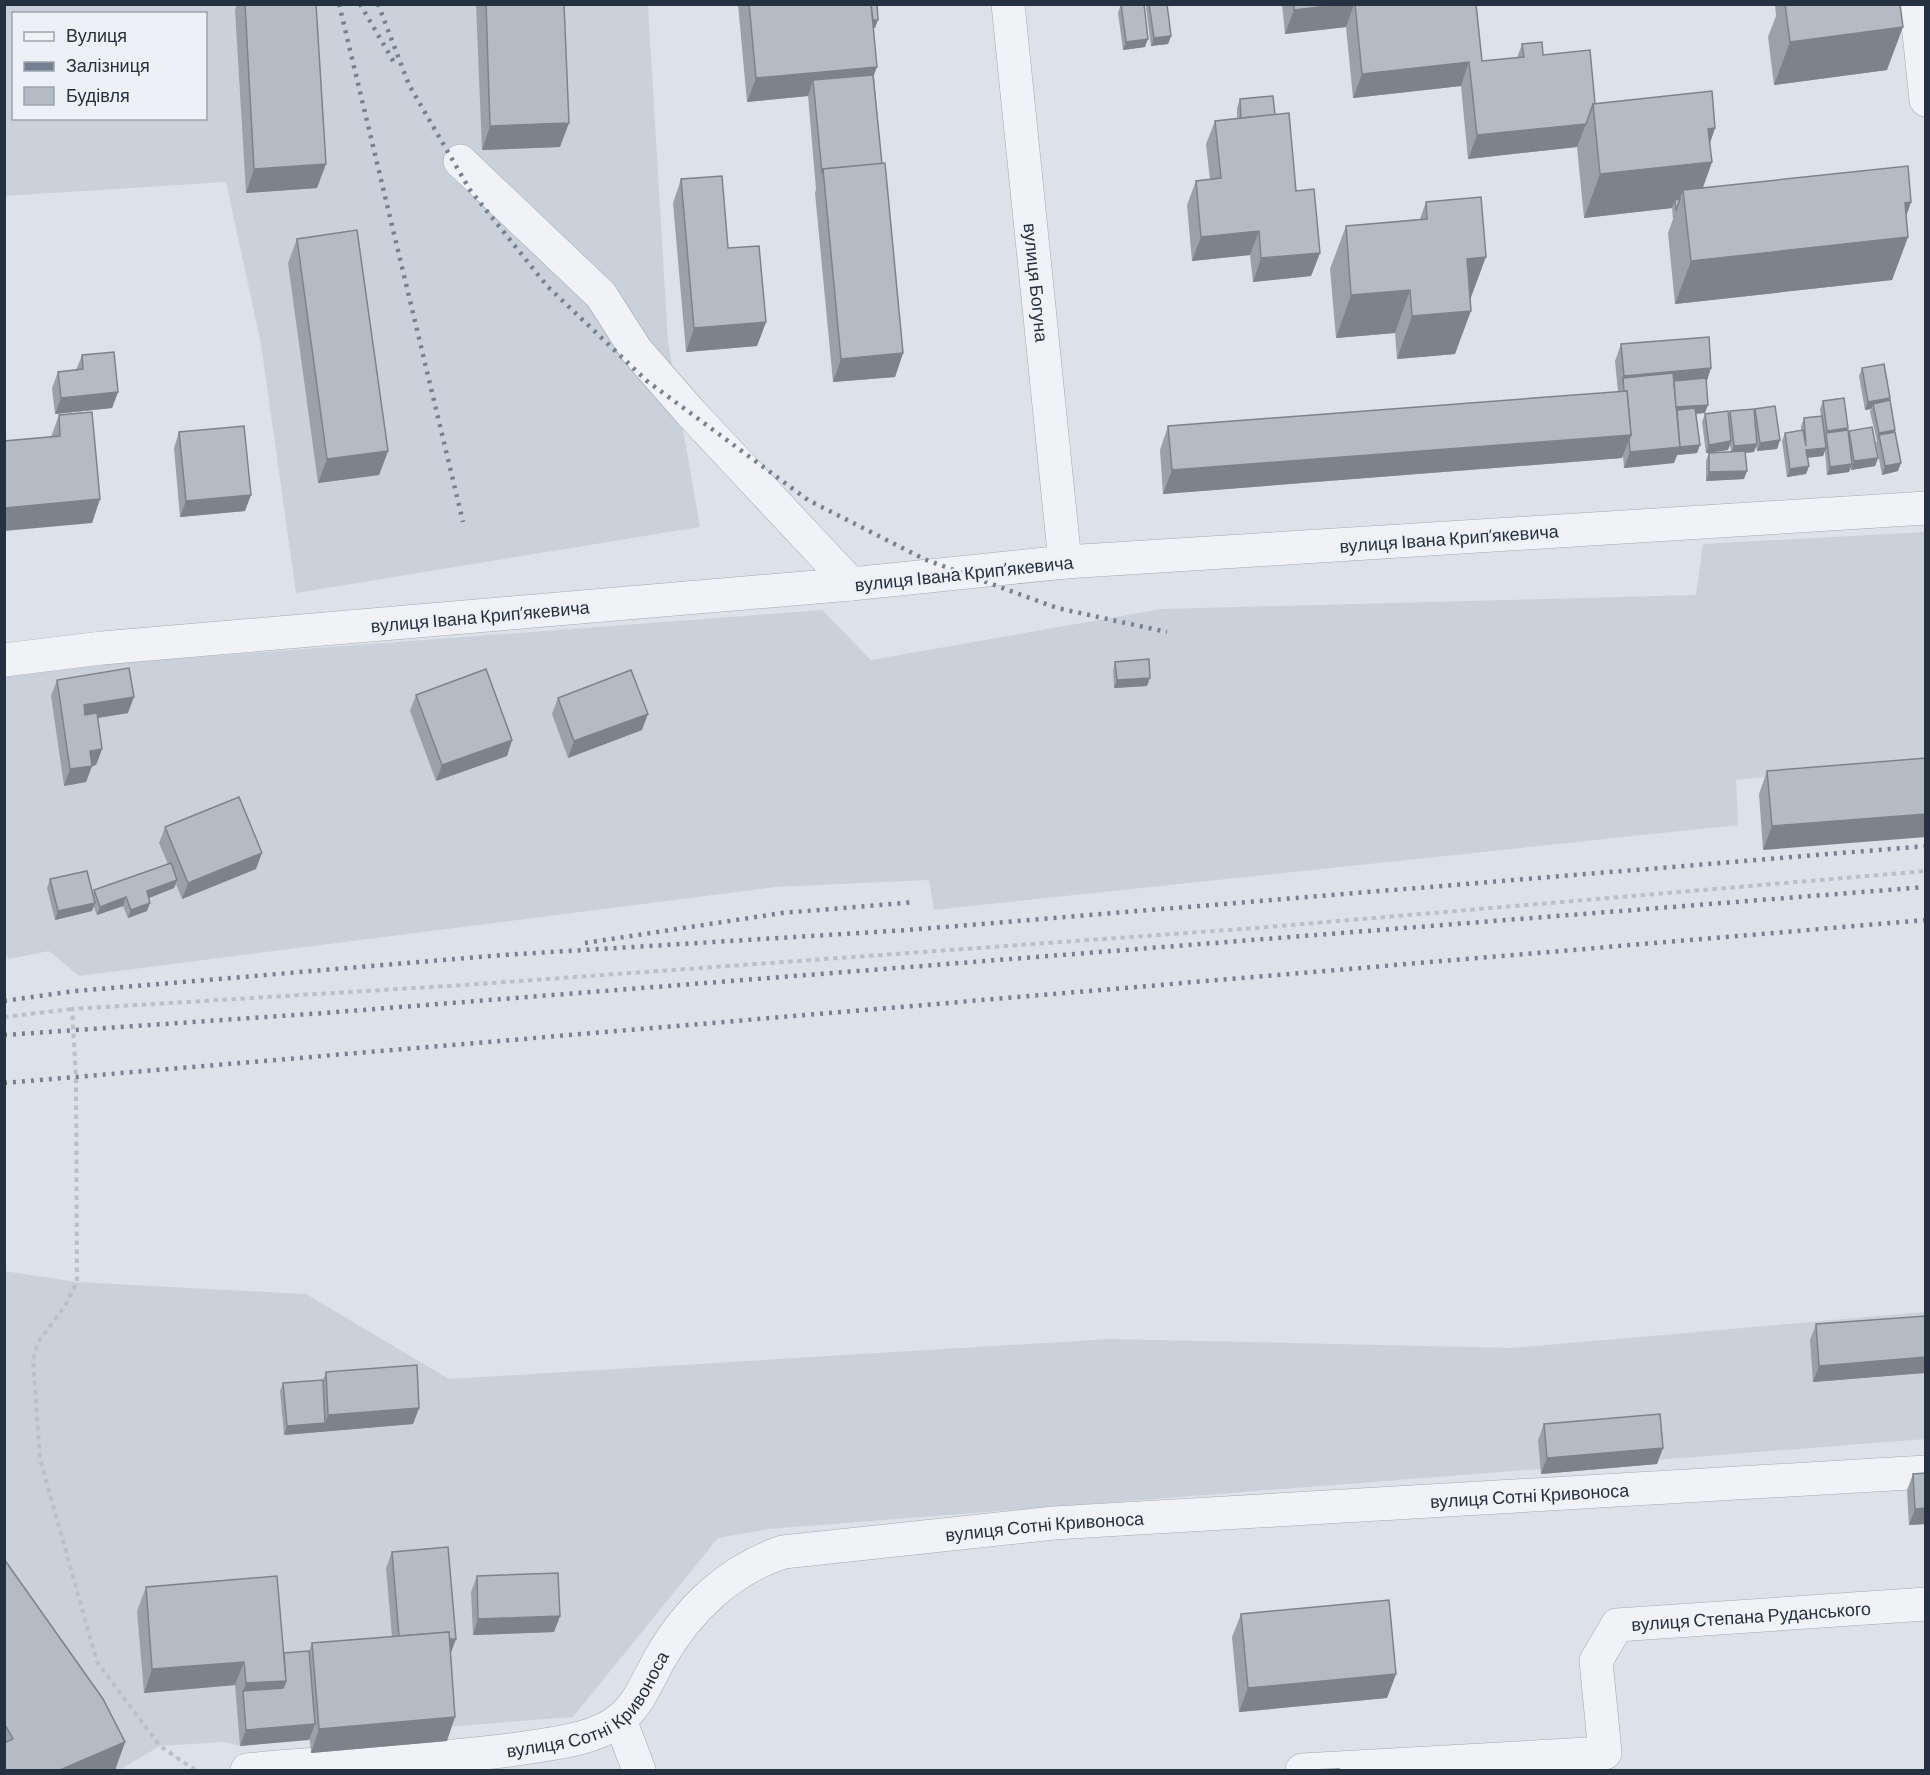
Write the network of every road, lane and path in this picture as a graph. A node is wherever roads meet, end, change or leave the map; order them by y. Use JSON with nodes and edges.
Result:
{"nodes":[{"id":1,"x":1008,"y":4,"type":"edge"},
{"id":2,"x":1916,"y":4,"type":"edge"},
{"id":3,"x":1926,"y":100,"type":"edge"},
{"id":4,"x":460,"y":160,"type":"dead end"},
{"id":5,"x":1926,"y":508,"type":"edge"},
{"id":6,"x":1065,"y":562,"type":"junction"},
{"id":7,"x":851,"y":585,"type":"junction"},
{"id":8,"x":4,"y":660,"type":"edge"},
{"id":9,"x":1926,"y":872,"type":"edge"},
{"id":10,"x":72,"y":1009,"type":"junction"},
{"id":11,"x":4,"y":1017,"type":"edge"},
{"id":12,"x":1926,"y":1472,"type":"edge"},
{"id":13,"x":1926,"y":1604,"type":"edge"},
{"id":14,"x":620,"y":1720,"type":"junction"},
{"id":15,"x":195,"y":1770,"type":"edge"},
{"id":16,"x":247,"y":1770,"type":"edge"},
{"id":17,"x":639,"y":1770,"type":"edge"},
{"id":18,"x":1302,"y":1770,"type":"edge"}],
"edges":[{"from":1,"to":6,"type":"street","name":"вулиця Богуна"},
{"from":2,"to":3,"type":"street"},
{"from":4,"to":7,"type":"street"},
{"from":5,"to":6,"type":"street","name":"вулиця Івана Крипʼякевича"},
{"from":6,"to":7,"type":"street","name":"вулиця Івана Крипʼякевича"},
{"from":7,"to":8,"type":"street","name":"вулиця Івана Крипʼякевича"},
{"from":9,"to":10,"type":"path"},
{"from":10,"to":11,"type":"path"},
{"from":10,"to":15,"type":"path"},
{"from":12,"to":14,"type":"street","name":"вулиця Сотні Кривоноса"},
{"from":13,"to":18,"type":"street","name":"вулиця Степана Руданського"},
{"from":14,"to":16,"type":"street","name":"вулиця Сотні Кривоноса"},
{"from":14,"to":17,"type":"street"}]}
